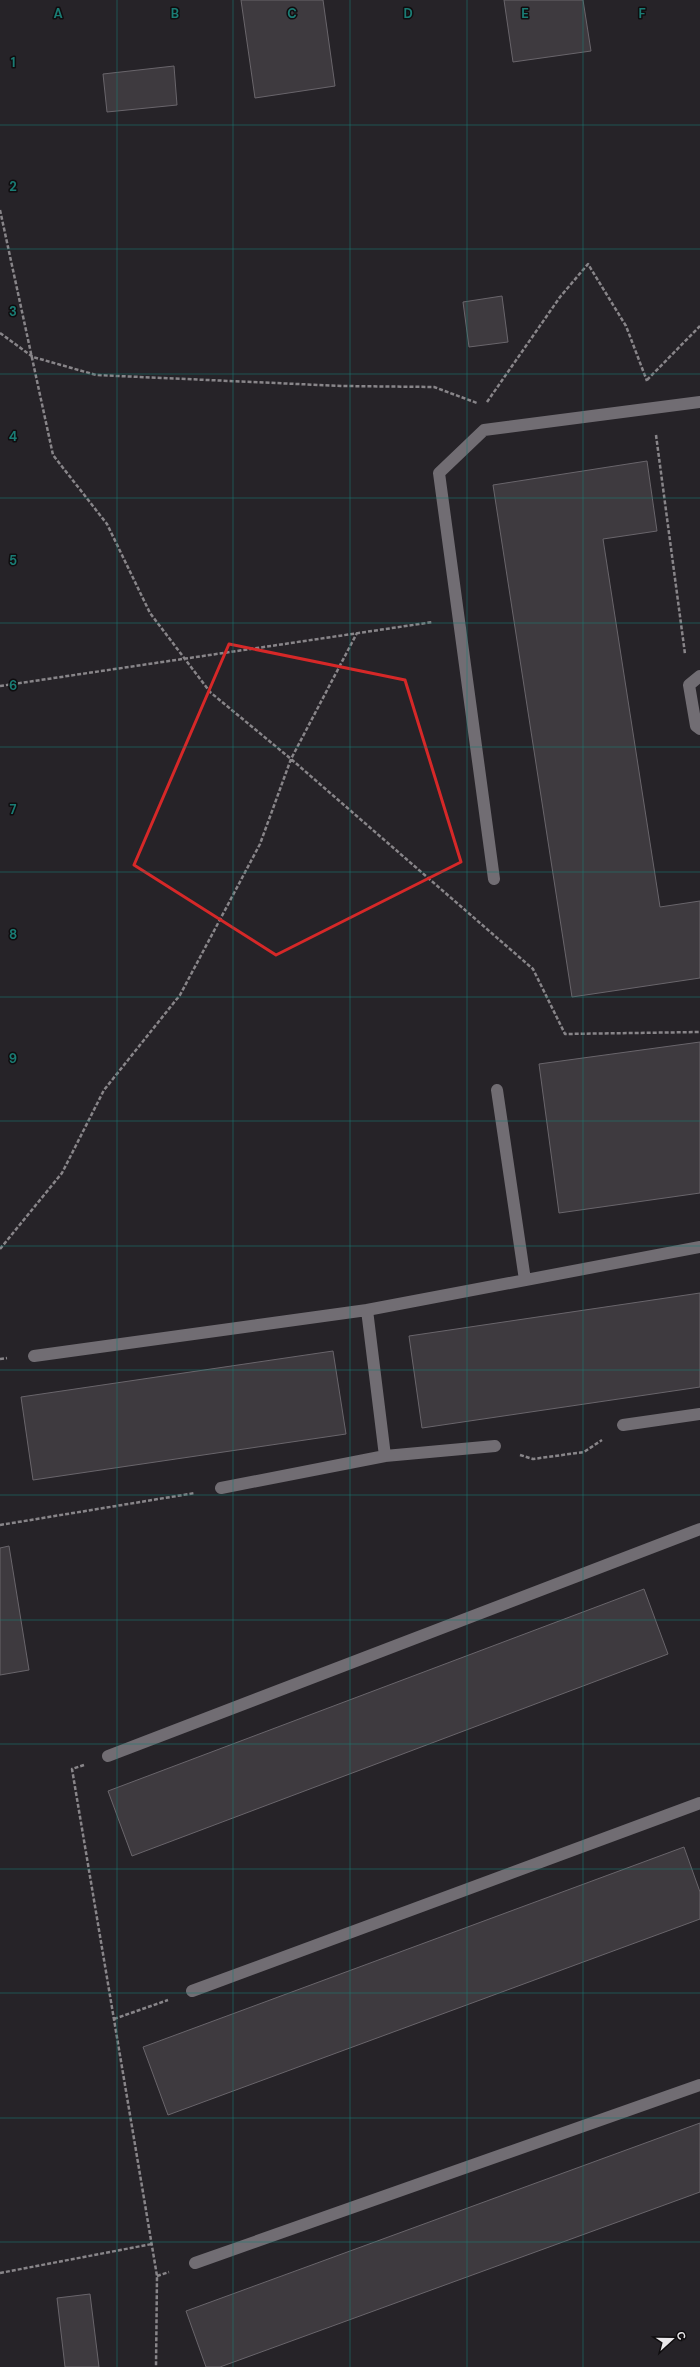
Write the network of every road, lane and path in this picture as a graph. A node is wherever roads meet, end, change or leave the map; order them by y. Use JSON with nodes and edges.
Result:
{"nodes":[{"id":1,"x":0,"y":210,"type":"edge"},
{"id":2,"x":700,"y":326,"type":"edge"},
{"id":3,"x":0,"y":333,"type":"edge"},
{"id":4,"x":33,"y":357,"type":"junction"},
{"id":5,"x":647,"y":380,"type":"junction"},
{"id":6,"x":640,"y":383,"type":"dead end"},
{"id":7,"x":700,"y":402,"type":"edge"},
{"id":8,"x":652,"y":408,"type":"junction"},
{"id":9,"x":459,"y":618,"type":"junction"},
{"id":10,"x":358,"y":633,"type":"junction"},
{"id":11,"x":185,"y":660,"type":"junction"},
{"id":12,"x":700,"y":676,"type":"edge"},
{"id":13,"x":689,"y":684,"type":"junction"},
{"id":14,"x":0,"y":686,"type":"edge"},
{"id":15,"x":700,"y":729,"type":"edge"},
{"id":16,"x":291,"y":759,"type":"junction"},
{"id":17,"x":494,"y":879,"type":"dead end"},
{"id":18,"x":700,"y":1032,"type":"edge"},
{"id":19,"x":497,"y":1090,"type":"dead end"},
{"id":20,"x":700,"y":1247,"type":"edge"},
{"id":21,"x":0,"y":1249,"type":"edge"},
{"id":22,"x":525,"y":1280,"type":"junction"},
{"id":23,"x":367,"y":1310,"type":"junction"},
{"id":24,"x":34,"y":1356,"type":"dead end"},
{"id":25,"x":700,"y":1414,"type":"edge"},
{"id":26,"x":623,"y":1425,"type":"joint"},
{"id":27,"x":495,"y":1446,"type":"joint"},
{"id":28,"x":385,"y":1456,"type":"junction"},
{"id":29,"x":222,"y":1488,"type":"joint"},
{"id":30,"x":0,"y":1525,"type":"edge"},
{"id":31,"x":700,"y":1529,"type":"edge"},
{"id":32,"x":108,"y":1756,"type":"joint"},
{"id":33,"x":700,"y":1803,"type":"edge"},
{"id":34,"x":192,"y":1991,"type":"joint"},
{"id":35,"x":114,"y":2019,"type":"junction"},
{"id":36,"x":700,"y":2085,"type":"edge"},
{"id":37,"x":152,"y":2244,"type":"junction"},
{"id":38,"x":195,"y":2263,"type":"dead end"},
{"id":39,"x":0,"y":2273,"type":"edge"},
{"id":40,"x":156,"y":2367,"type":"edge"}],
"edges":[{"from":1,"to":4,"type":"path"},
{"from":2,"to":5,"type":"path"},
{"from":3,"to":4,"type":"path"},
{"from":4,"to":5,"type":"path"},
{"from":4,"to":11,"type":"path"},
{"from":5,"to":6,"type":"path"},
{"from":5,"to":8,"type":"path"},
{"from":7,"to":8,"type":"lane"},
{"from":8,"to":9,"type":"lane"},
{"from":8,"to":13,"type":"path"},
{"from":9,"to":10,"type":"path"},
{"from":9,"to":17,"type":"lane"},
{"from":10,"to":11,"type":"path"},
{"from":10,"to":16,"type":"path"},
{"from":11,"to":14,"type":"path"},
{"from":11,"to":16,"type":"path"},
{"from":12,"to":13,"type":"lane"},
{"from":13,"to":15,"type":"lane"},
{"from":16,"to":18,"type":"path"},
{"from":16,"to":21,"type":"path"},
{"from":19,"to":22,"type":"lane"},
{"from":20,"to":22,"type":"lane"},
{"from":22,"to":23,"type":"lane"},
{"from":23,"to":24,"type":"lane"},
{"from":23,"to":28,"type":"lane"},
{"from":25,"to":26,"type":"lane"},
{"from":26,"to":27,"type":"path"},
{"from":27,"to":28,"type":"lane"},
{"from":28,"to":29,"type":"lane"},
{"from":29,"to":30,"type":"path"},
{"from":31,"to":32,"type":"lane"},
{"from":32,"to":35,"type":"path"},
{"from":33,"to":34,"type":"lane"},
{"from":34,"to":35,"type":"path"},
{"from":35,"to":37,"type":"path"},
{"from":36,"to":38,"type":"lane"},
{"from":37,"to":39,"type":"path"},
{"from":37,"to":40,"type":"path"}]}
